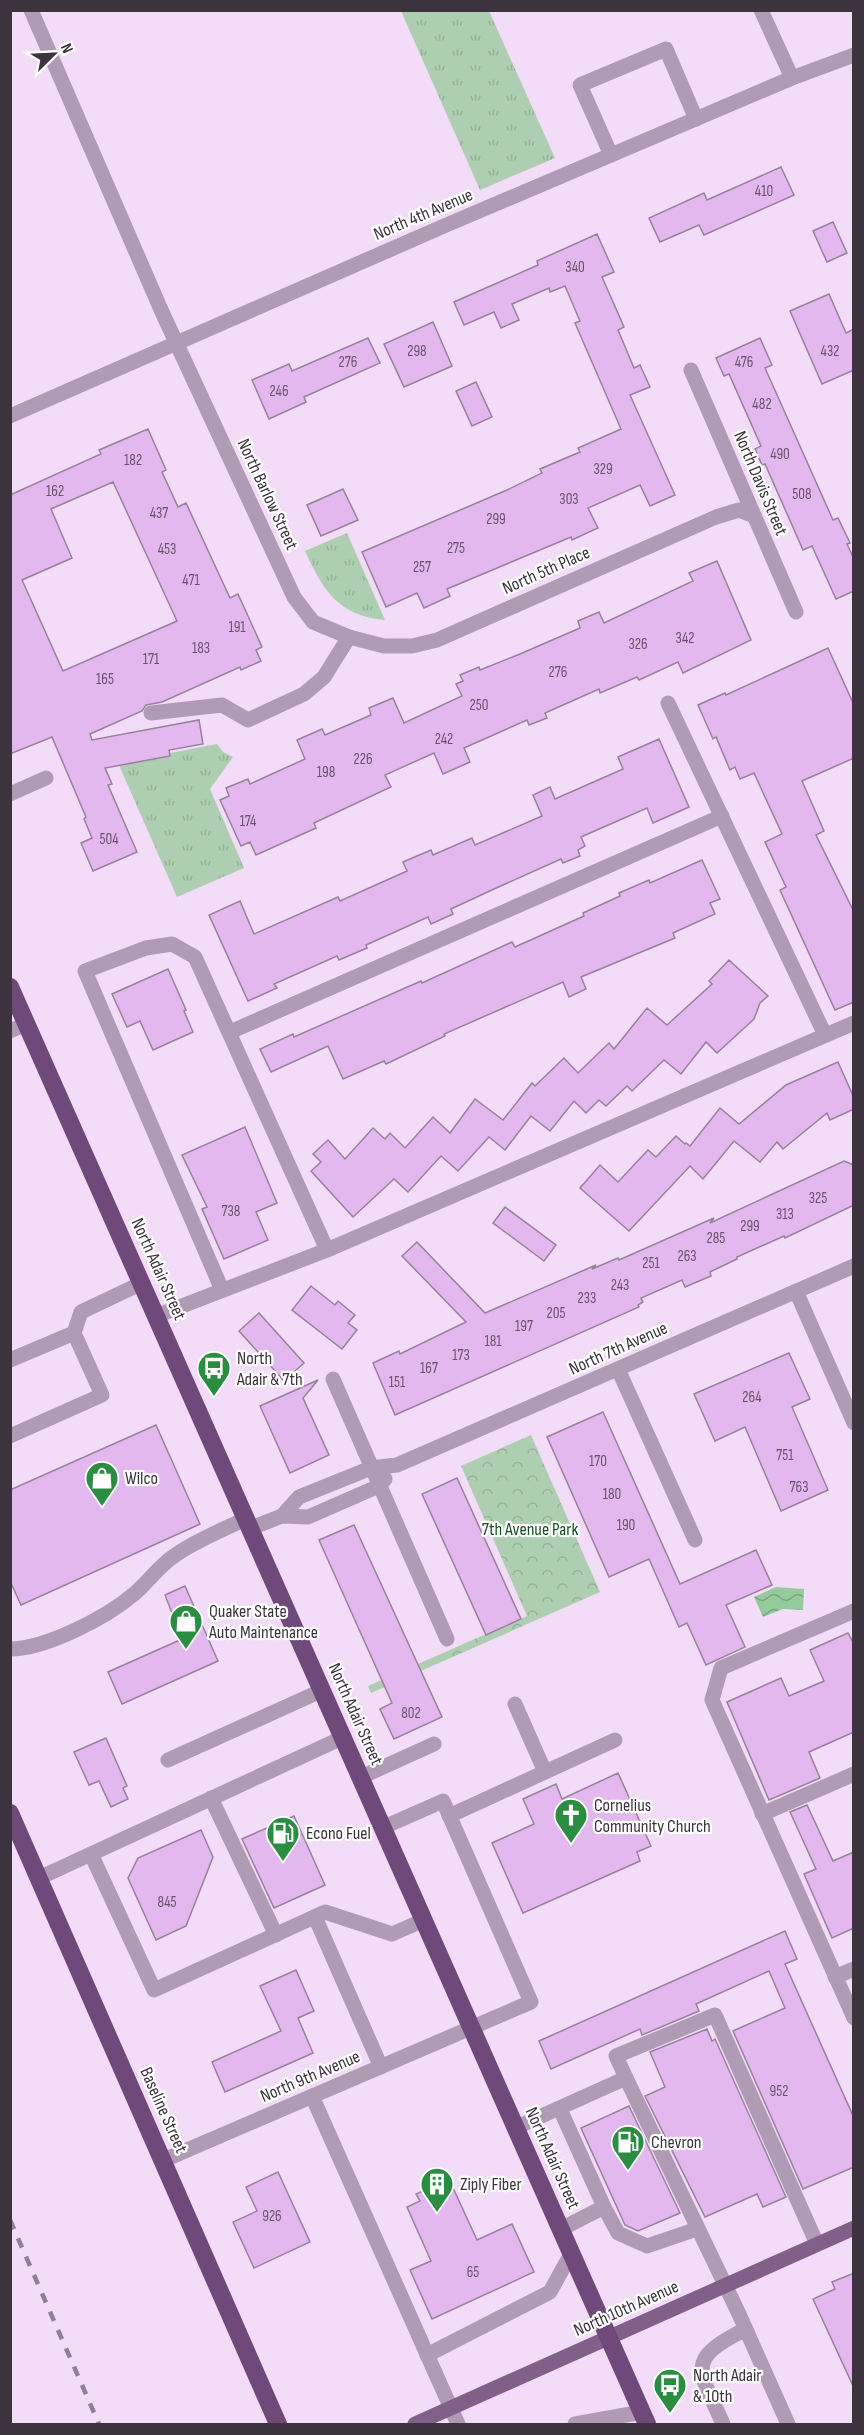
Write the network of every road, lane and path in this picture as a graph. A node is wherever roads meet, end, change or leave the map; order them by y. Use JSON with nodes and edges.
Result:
{"nodes":[{"id":1,"x":31,"y":10,"type":"edge"},
{"id":2,"x":761,"y":10,"type":"edge"},
{"id":3,"x":854,"y":55,"type":"edge"},
{"id":4,"x":792,"y":78,"type":"junction"},
{"id":5,"x":696,"y":119,"type":"junction"},
{"id":6,"x":611,"y":155,"type":"junction"},
{"id":7,"x":177,"y":343,"type":"junction"},
{"id":8,"x":692,"y":370,"type":"dead end"},
{"id":9,"x":10,"y":416,"type":"edge"},
{"id":10,"x":754,"y":516,"type":"junction"},
{"id":11,"x":796,"y":612,"type":"dead end"},
{"id":12,"x":349,"y":637,"type":"junction"},
{"id":13,"x":668,"y":703,"type":"dead end"},
{"id":14,"x":151,"y":713,"type":"dead end"},
{"id":15,"x":46,"y":778,"type":"dead end"},
{"id":16,"x":10,"y":794,"type":"edge"},
{"id":17,"x":722,"y":816,"type":"junction"},
{"id":18,"x":10,"y":987,"type":"edge"},
{"id":19,"x":854,"y":1023,"type":"edge"},
{"id":20,"x":19,"y":1027,"type":"edge"},
{"id":21,"x":230,"y":1032,"type":"junction"},
{"id":22,"x":825,"y":1035,"type":"junction"},
{"id":23,"x":327,"y":1251,"type":"junction"},
{"id":24,"x":854,"y":1266,"type":"edge"},
{"id":25,"x":142,"y":1283,"type":"junction"},
{"id":26,"x":222,"y":1290,"type":"junction"},
{"id":27,"x":796,"y":1291,"type":"junction"},
{"id":28,"x":156,"y":1316,"type":"junction"},
{"id":29,"x":74,"y":1333,"type":"junction"},
{"id":30,"x":10,"y":1360,"type":"edge"},
{"id":31,"x":618,"y":1369,"type":"junction"},
{"id":32,"x":333,"y":1379,"type":"dead end"},
{"id":33,"x":854,"y":1423,"type":"edge"},
{"id":34,"x":10,"y":1436,"type":"edge"},
{"id":35,"x":397,"y":1465,"type":"junction"},
{"id":36,"x":371,"y":1468,"type":"junction"},
{"id":37,"x":379,"y":1486,"type":"junction"},
{"id":38,"x":282,"y":1516,"type":"junction"},
{"id":39,"x":249,"y":1523,"type":"junction"},
{"id":40,"x":695,"y":1540,"type":"dead end"},
{"id":41,"x":854,"y":1611,"type":"edge"},
{"id":42,"x":447,"y":1639,"type":"dead end"},
{"id":43,"x":10,"y":1648,"type":"edge"},
{"id":44,"x":323,"y":1690,"type":"junction"},
{"id":45,"x":515,"y":1704,"type":"dead end"},
{"id":46,"x":344,"y":1737,"type":"junction"},
{"id":47,"x":615,"y":1740,"type":"dead end"},
{"id":48,"x":434,"y":1744,"type":"dead end"},
{"id":49,"x":168,"y":1760,"type":"dead end"},
{"id":50,"x":545,"y":1772,"type":"junction"},
{"id":51,"x":854,"y":1774,"type":"edge"},
{"id":52,"x":361,"y":1777,"type":"junction"},
{"id":53,"x":211,"y":1798,"type":"junction"},
{"id":54,"x":10,"y":1813,"type":"edge"},
{"id":55,"x":762,"y":1814,"type":"junction"},
{"id":56,"x":449,"y":1815,"type":"junction"},
{"id":57,"x":384,"y":1827,"type":"junction"},
{"id":58,"x":91,"y":1854,"type":"junction"},
{"id":59,"x":39,"y":1878,"type":"junction"},
{"id":60,"x":315,"y":1917,"type":"junction"},
{"id":61,"x":424,"y":1920,"type":"junction"},
{"id":62,"x":276,"y":1935,"type":"junction"},
{"id":63,"x":854,"y":1969,"type":"edge"},
{"id":64,"x":835,"y":1977,"type":"junction"},
{"id":65,"x":854,"y":2018,"type":"edge"},
{"id":66,"x":472,"y":2028,"type":"junction"},
{"id":67,"x":381,"y":2067,"type":"junction"},
{"id":68,"x":626,"y":2078,"type":"junction"},
{"id":69,"x":312,"y":2096,"type":"junction"},
{"id":70,"x":560,"y":2109,"type":"junction"},
{"id":71,"x":517,"y":2127,"type":"junction"},
{"id":72,"x":164,"y":2160,"type":"junction"},
{"id":73,"x":604,"y":2207,"type":"junction"},
{"id":74,"x":854,"y":2228,"type":"edge"},
{"id":75,"x":561,"y":2229,"type":"junction"},
{"id":76,"x":697,"y":2229,"type":"junction"},
{"id":77,"x":817,"y":2244,"type":"junction"},
{"id":78,"x":572,"y":2252,"type":"junction"},
{"id":79,"x":724,"y":2286,"type":"junction"},
{"id":80,"x":746,"y":2329,"type":"junction"},
{"id":81,"x":609,"y":2337,"type":"junction"},
{"id":82,"x":427,"y":2355,"type":"junction"},
{"id":83,"x":451,"y":2409,"type":"junction"},
{"id":84,"x":645,"y":2418,"type":"edge"},
{"id":85,"x":278,"y":2424,"type":"edge"},
{"id":86,"x":416,"y":2424,"type":"edge"},
{"id":87,"x":458,"y":2424,"type":"edge"},
{"id":88,"x":575,"y":2424,"type":"edge"},
{"id":89,"x":723,"y":2424,"type":"edge"},
{"id":90,"x":788,"y":2424,"type":"edge"}],
"edges":[{"from":1,"to":7,"type":"street","name":"North Barlow Street"},
{"from":2,"to":4,"type":"street"},
{"from":3,"to":4,"type":"street","name":"North 4th Avenue"},
{"from":4,"to":5,"type":"street","name":"North 4th Avenue"},
{"from":5,"to":6,"type":"street","name":"North 4th Avenue"},
{"from":5,"to":6,"type":"street"},
{"from":6,"to":7,"type":"street","name":"North 4th Avenue"},
{"from":7,"to":9,"type":"street","name":"North 4th Avenue"},
{"from":7,"to":12,"type":"street","name":"North Barlow Street"},
{"from":8,"to":10,"type":"street","name":"North Davis Street"},
{"from":10,"to":11,"type":"street","name":"North Davis Street"},
{"from":10,"to":12,"type":"street","name":"North 5th Place"},
{"from":12,"to":14,"type":"street"},
{"from":13,"to":17,"type":"street"},
{"from":15,"to":16,"type":"street"},
{"from":17,"to":21,"type":"street"},
{"from":17,"to":22,"type":"street"},
{"from":18,"to":20,"type":"highway","name":"North Adair Street"},
{"from":19,"to":22,"type":"street"},
{"from":20,"to":25,"type":"highway","name":"North Adair Street"},
{"from":21,"to":23,"type":"street"},
{"from":21,"to":26,"type":"street"},
{"from":22,"to":23,"type":"street"},
{"from":23,"to":26,"type":"street"},
{"from":24,"to":27,"type":"street","name":"North 7th Avenue"},
{"from":25,"to":28,"type":"highway","name":"North Adair Street"},
{"from":25,"to":29,"type":"street"},
{"from":26,"to":28,"type":"street"},
{"from":27,"to":31,"type":"street","name":"North 7th Avenue"},
{"from":27,"to":33,"type":"street"},
{"from":28,"to":39,"type":"highway","name":"North Adair Street"},
{"from":29,"to":30,"type":"street"},
{"from":29,"to":34,"type":"street"},
{"from":31,"to":35,"type":"street","name":"North 7th Avenue"},
{"from":31,"to":40,"type":"street"},
{"from":32,"to":36,"type":"street"},
{"from":35,"to":36,"type":"street","name":"North 7th Avenue"},
{"from":35,"to":37,"type":"street","name":"North 7th Avenue"},
{"from":36,"to":37,"type":"street"},
{"from":36,"to":38,"type":"street","name":"North 7th Avenue"},
{"from":37,"to":38,"type":"street","name":"North 7th Avenue"},
{"from":37,"to":42,"type":"street"},
{"from":38,"to":39,"type":"street","name":"North 7th Avenue"},
{"from":39,"to":43,"type":"street","name":"North 7th Avenue"},
{"from":39,"to":44,"type":"highway","name":"North Adair Street"},
{"from":41,"to":55,"type":"street"},
{"from":44,"to":46,"type":"highway","name":"North Adair Street"},
{"from":44,"to":49,"type":"street"},
{"from":45,"to":50,"type":"street"},
{"from":46,"to":52,"type":"highway","name":"North Adair Street"},
{"from":46,"to":53,"type":"street"},
{"from":47,"to":50,"type":"street"},
{"from":48,"to":52,"type":"street"},
{"from":50,"to":56,"type":"street"},
{"from":51,"to":55,"type":"street"},
{"from":52,"to":57,"type":"highway","name":"North Adair Street"},
{"from":53,"to":58,"type":"street"},
{"from":53,"to":62,"type":"street"},
{"from":54,"to":59,"type":"highway","name":"Baseline Street"},
{"from":55,"to":64,"type":"street"},
{"from":56,"to":57,"type":"street"},
{"from":56,"to":66,"type":"street","name":"North 9th Avenue"},
{"from":57,"to":61,"type":"highway","name":"North Adair Street"},
{"from":58,"to":59,"type":"street"},
{"from":58,"to":62,"type":"street"},
{"from":59,"to":72,"type":"highway","name":"Baseline Street"},
{"from":60,"to":61,"type":"street"},
{"from":60,"to":62,"type":"street"},
{"from":60,"to":67,"type":"street"},
{"from":61,"to":66,"type":"highway","name":"North Adair Street"},
{"from":63,"to":64,"type":"street"},
{"from":64,"to":65,"type":"street"},
{"from":66,"to":67,"type":"street","name":"North 9th Avenue"},
{"from":66,"to":71,"type":"highway","name":"North Adair Street"},
{"from":67,"to":69,"type":"street","name":"North 9th Avenue"},
{"from":68,"to":70,"type":"street"},
{"from":68,"to":76,"type":"street"},
{"from":68,"to":77,"type":"street"},
{"from":69,"to":72,"type":"street","name":"North 9th Avenue"},
{"from":69,"to":82,"type":"street"},
{"from":70,"to":71,"type":"street"},
{"from":70,"to":73,"type":"street"},
{"from":71,"to":75,"type":"highway","name":"North Adair Street"},
{"from":72,"to":85,"type":"highway","name":"Baseline Street"},
{"from":73,"to":75,"type":"street"},
{"from":73,"to":76,"type":"street"},
{"from":74,"to":77,"type":"main road","name":"North 10th Avenue"},
{"from":75,"to":78,"type":"highway","name":"North Adair Street"},
{"from":76,"to":79,"type":"street"},
{"from":77,"to":79,"type":"main road","name":"North 10th Avenue"},
{"from":78,"to":81,"type":"highway","name":"North Adair Street"},
{"from":78,"to":82,"type":"street"},
{"from":79,"to":80,"type":"street"},
{"from":79,"to":81,"type":"main road","name":"North 10th Avenue"},
{"from":80,"to":89,"type":"street"},
{"from":80,"to":90,"type":"street"},
{"from":81,"to":83,"type":"main road","name":"North 10th Avenue"},
{"from":81,"to":84,"type":"highway","name":"North Adair Street"},
{"from":82,"to":83,"type":"street"},
{"from":83,"to":86,"type":"main road","name":"North 10th Avenue"},
{"from":83,"to":87,"type":"street"},
{"from":84,"to":88,"type":"street"}]}
